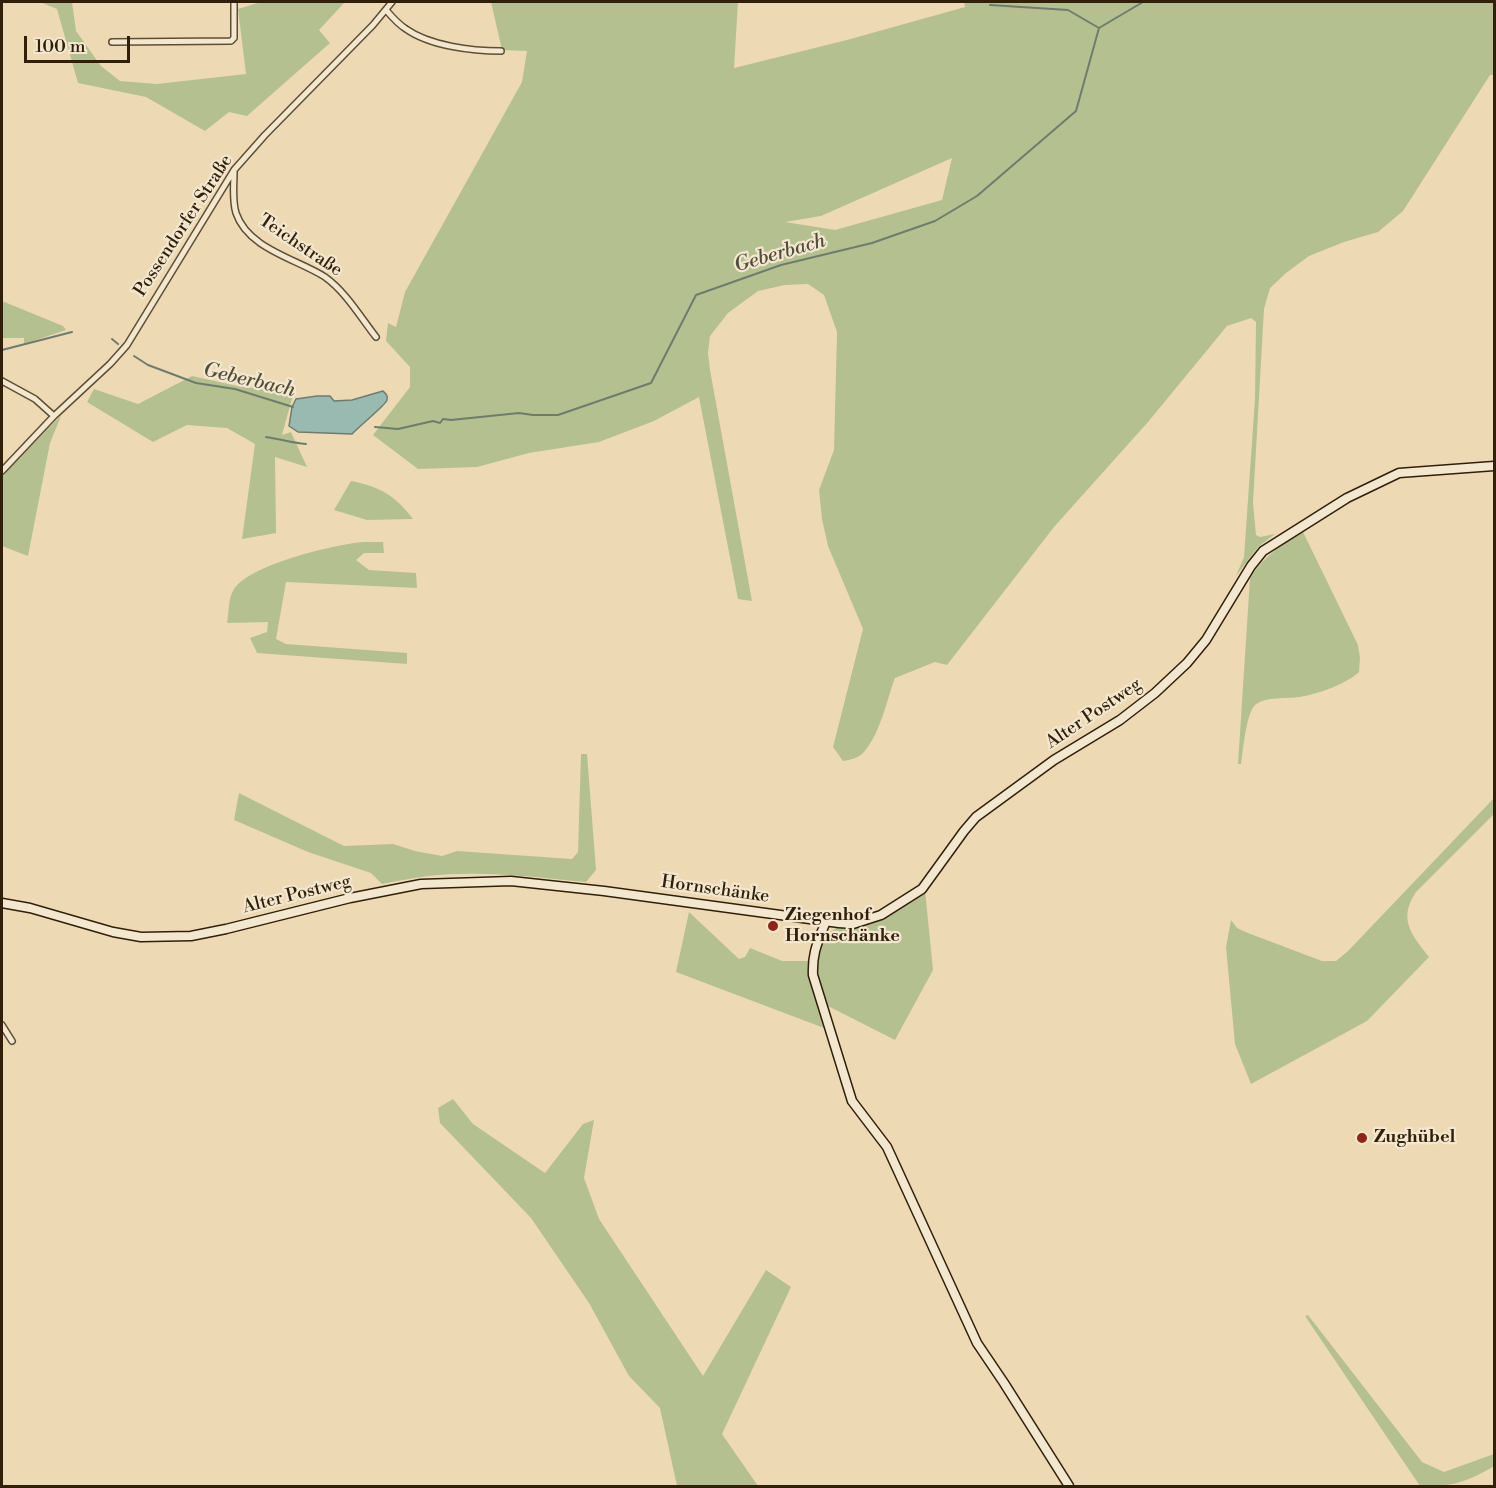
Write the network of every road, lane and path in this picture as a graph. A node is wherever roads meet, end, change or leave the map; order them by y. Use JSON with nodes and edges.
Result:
{"nodes":[{"id":1,"x":234,"y":2,"type":"edge"},
{"id":2,"x":392,"y":2,"type":"edge"},
{"id":3,"x":386,"y":10,"type":"junction"},
{"id":4,"x":112,"y":42,"type":"dead end"},
{"id":5,"x":501,"y":51,"type":"dead end"},
{"id":6,"x":234,"y":170,"type":"junction"},
{"id":7,"x":376,"y":338,"type":"dead end"},
{"id":8,"x":2,"y":381,"type":"edge"},
{"id":9,"x":54,"y":416,"type":"junction"},
{"id":10,"x":1494,"y":466,"type":"edge"},
{"id":11,"x":2,"y":471,"type":"edge"},
{"id":12,"x":604,"y":891,"type":"joint"},
{"id":13,"x":2,"y":903,"type":"edge"},
{"id":14,"x":826,"y":921,"type":"junction"},
{"id":15,"x":2,"y":1025,"type":"edge"},
{"id":16,"x":12,"y":1041,"type":"dead end"},
{"id":17,"x":1069,"y":1486,"type":"edge"}],
"edges":[{"from":1,"to":4,"type":"street"},
{"from":2,"to":3,"type":"street","name":"Possendorfer Straße"},
{"from":3,"to":5,"type":"street"},
{"from":3,"to":6,"type":"street","name":"Possendorfer Straße"},
{"from":6,"to":7,"type":"street","name":"Teichstraße"},
{"from":6,"to":9,"type":"street","name":"Possendorfer Straße"},
{"from":8,"to":9,"type":"street"},
{"from":9,"to":11,"type":"street","name":"Possendorfer Straße"},
{"from":10,"to":14,"type":"street","name":"Alter Postweg"},
{"from":12,"to":13,"type":"street","name":"Alter Postweg"},
{"from":12,"to":14,"type":"street","name":"Hornschänke"},
{"from":14,"to":17,"type":"street"},
{"from":15,"to":16,"type":"street"}]}
